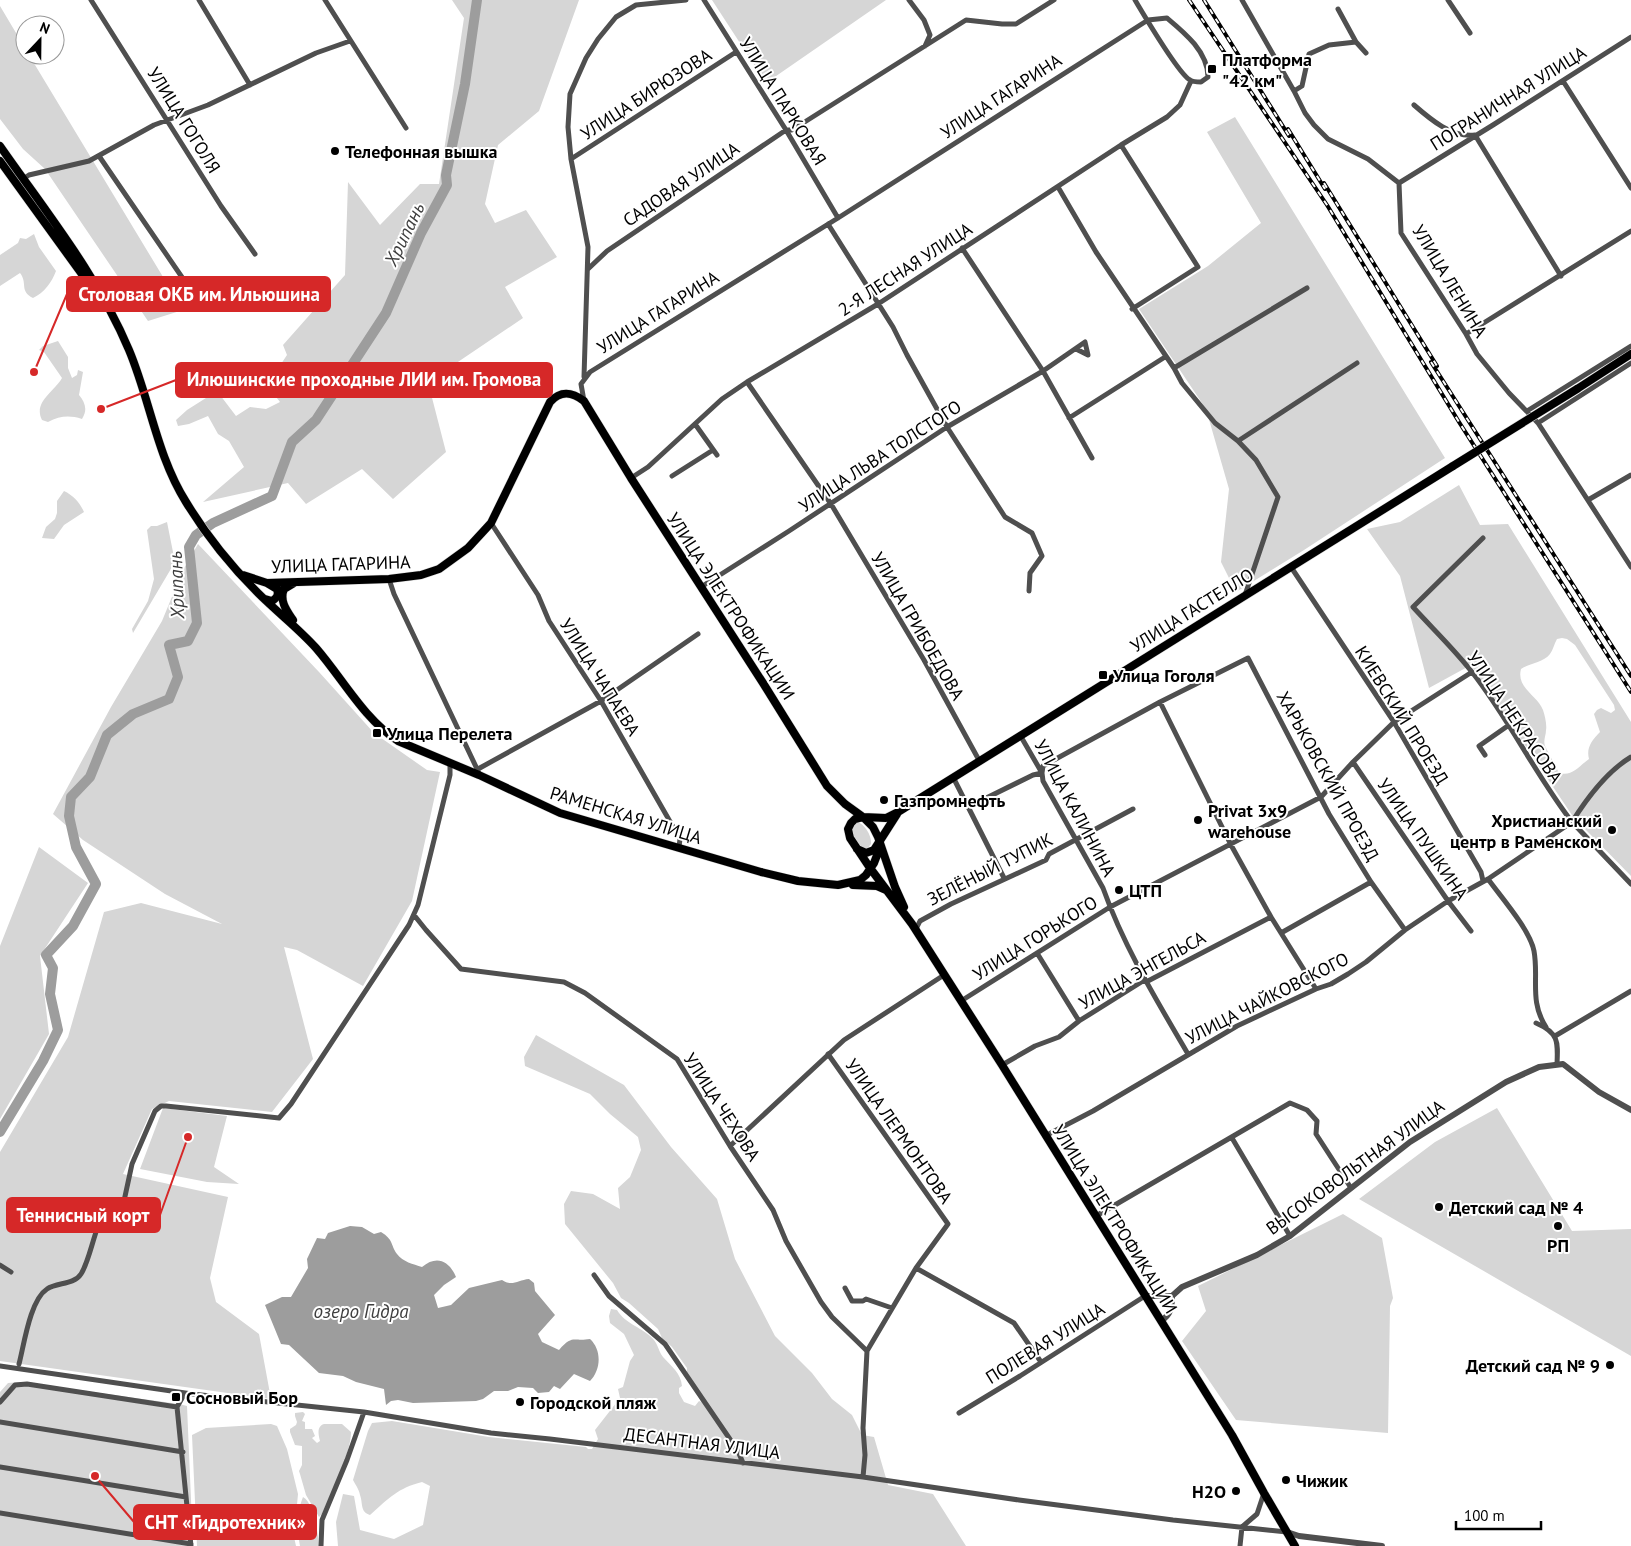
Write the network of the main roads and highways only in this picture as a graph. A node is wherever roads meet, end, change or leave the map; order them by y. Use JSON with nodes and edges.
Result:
{"nodes":[{"id":1,"x":0,"y":146,"type":"edge"},
{"id":2,"x":0,"y":161,"type":"edge"},
{"id":3,"x":114,"y":319,"type":"junction"},
{"id":4,"x":1631,"y":354,"type":"edge"},
{"id":5,"x":584,"y":401,"type":"joint"},
{"id":6,"x":239,"y":573,"type":"junction"},
{"id":7,"x":296,"y":582,"type":"junction"},
{"id":8,"x":267,"y":583,"type":"junction"},
{"id":9,"x":260,"y":595,"type":"junction"},
{"id":10,"x":299,"y":630,"type":"junction"},
{"id":11,"x":898,"y":812,"type":"junction"},
{"id":12,"x":864,"y":817,"type":"junction"},
{"id":13,"x":880,"y":842,"type":"junction"},
{"id":14,"x":856,"y":848,"type":"junction"},
{"id":15,"x":870,"y":868,"type":"junction"},
{"id":16,"x":838,"y":885,"type":"junction"},
{"id":17,"x":886,"y":890,"type":"junction"},
{"id":18,"x":914,"y":927,"type":"junction"},
{"id":19,"x":1295,"y":1546,"type":"edge"}],
"edges":[{"from":1,"to":3,"type":"main road"},
{"from":2,"to":3,"type":"main road"},
{"from":3,"to":6,"type":"main road","name":"РАМЕНСКАЯ УЛИЦА"},
{"from":4,"to":11,"type":"main road","name":"УЛИЦА ГАСТЕЛЛО","bridge":true},
{"from":5,"to":7,"type":"main road","name":"УЛИЦА ГАГАРИНА"},
{"from":5,"to":12,"type":"main road","name":"УЛИЦА ЭЛЕКТРОФИКАЦИИ"},
{"from":6,"to":8,"type":"main road","name":"УЛИЦА ГАГАРИНА"},
{"from":6,"to":9,"type":"main road","name":"РАМЕНСКАЯ УЛИЦА"},
{"from":7,"to":8,"type":"main road","name":"УЛИЦА ГАГАРИНА"},
{"from":7,"to":10,"type":"main road"},
{"from":8,"to":9,"type":"main road"},
{"from":9,"to":10,"type":"main road","name":"РАМЕНСКАЯ УЛИЦА"},
{"from":10,"to":16,"type":"main road","name":"РАМЕНСКАЯ УЛИЦА"},
{"from":11,"to":12,"type":"main road","name":"УЛИЦА ГАСТЕЛЛО"},
{"from":11,"to":13,"type":"main road","name":"УЛИЦА ГАСТЕЛЛО"},
{"from":12,"to":13,"type":"main road"},
{"from":12,"to":14,"type":"main road"},
{"from":13,"to":14,"type":"main road"},
{"from":13,"to":15,"type":"main road","name":"УЛИЦА ГАСТЕЛЛО"},
{"from":13,"to":18,"type":"main road"},
{"from":14,"to":15,"type":"main road"},
{"from":15,"to":16,"type":"main road","name":"РАМЕНСКАЯ УЛИЦА"},
{"from":15,"to":17,"type":"main road"},
{"from":16,"to":17,"type":"main road"},
{"from":17,"to":18,"type":"main road"},
{"from":18,"to":19,"type":"main road","name":"УЛИЦА ЭЛЕКТРОФИКАЦИИ"}]}
